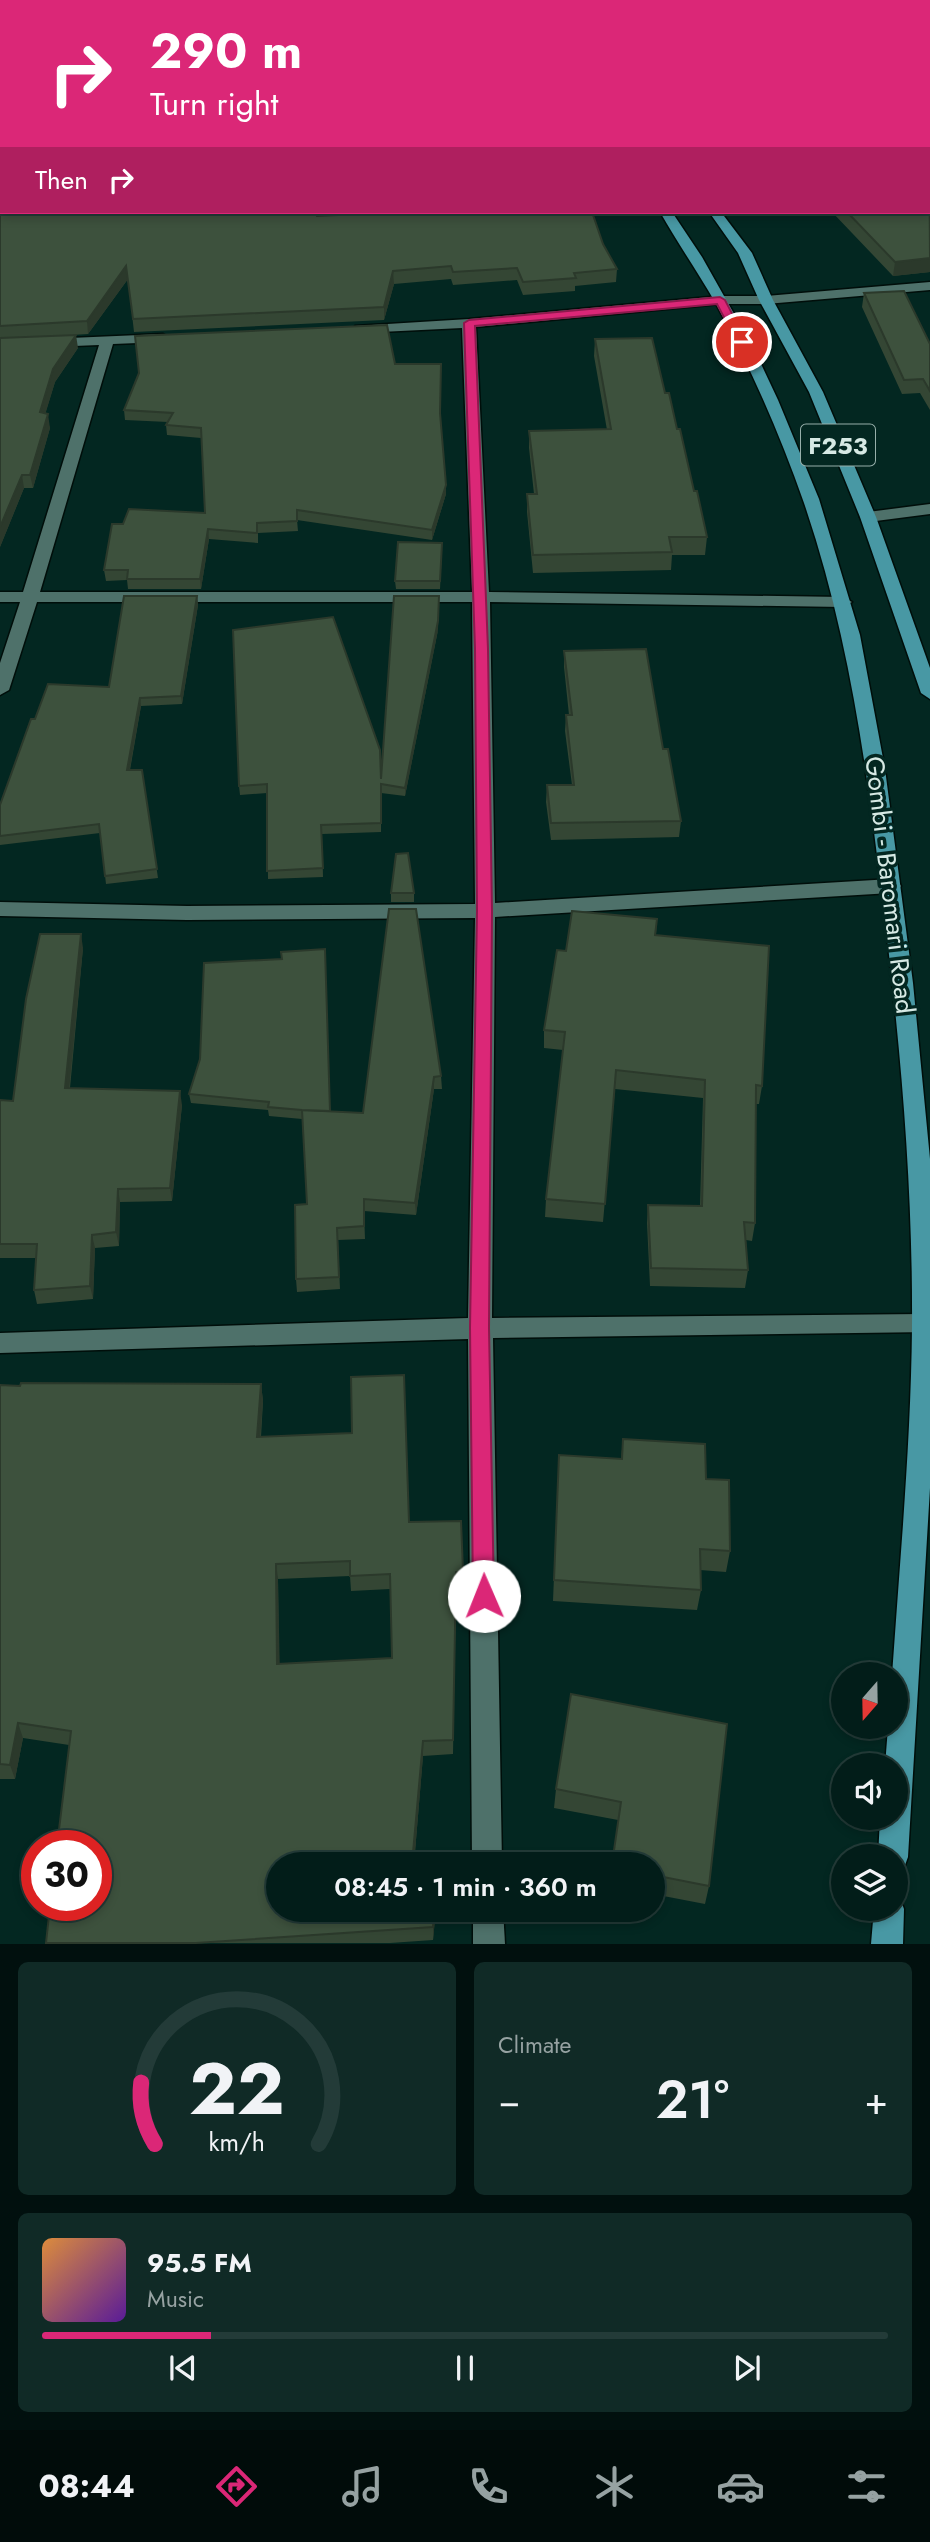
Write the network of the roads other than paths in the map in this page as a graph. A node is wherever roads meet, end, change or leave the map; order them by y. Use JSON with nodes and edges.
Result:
{"nodes":[{"id":1,"x":667,"y":214,"type":"edge"},
{"id":2,"x":716,"y":214,"type":"edge"},
{"id":3,"x":930,"y":286,"type":"edge"},
{"id":4,"x":720,"y":300,"type":"junction"},
{"id":5,"x":766,"y":300,"type":"junction"},
{"id":6,"x":469,"y":323,"type":"junction"},
{"id":7,"x":344,"y":329,"type":"edge"},
{"id":8,"x":177,"y":338,"type":"edge"},
{"id":9,"x":107,"y":341,"type":"junction"},
{"id":10,"x":0,"y":345,"type":"edge"},
{"id":11,"x":930,"y":509,"type":"edge"},
{"id":12,"x":868,"y":517,"type":"junction"},
{"id":13,"x":0,"y":597,"type":"edge"},
{"id":14,"x":481,"y":597,"type":"junction"},
{"id":15,"x":30,"y":598,"type":"junction"},
{"id":16,"x":843,"y":602,"type":"junction"},
{"id":17,"x":0,"y":690,"type":"edge"},
{"id":18,"x":930,"y":693,"type":"edge"},
{"id":19,"x":891,"y":886,"type":"junction"},
{"id":20,"x":0,"y":909,"type":"edge"},
{"id":21,"x":485,"y":911,"type":"junction"},
{"id":22,"x":924,"y":1324,"type":"junction"},
{"id":23,"x":480,"y":1328,"type":"junction"},
{"id":24,"x":0,"y":1343,"type":"edge"},
{"id":25,"x":900,"y":1753,"type":"edge"},
{"id":26,"x":487,"y":1852,"type":"edge"},
{"id":27,"x":888,"y":1921,"type":"edge"},
{"id":28,"x":488,"y":1922,"type":"edge"},
{"id":29,"x":489,"y":1944,"type":"edge"},
{"id":30,"x":887,"y":1944,"type":"edge"}],
"edges":[{"from":1,"to":4,"type":"main road","name":"Gombi - Baromari Road","number":"F253"},
{"from":2,"to":5,"type":"main road","number":"F253"},
{"from":3,"to":5,"type":"street"},
{"from":4,"to":5,"type":"street"},
{"from":4,"to":6,"type":"street"},
{"from":4,"to":16,"type":"main road","name":"Gombi - Baromari Road","number":"F253"},
{"from":5,"to":12,"type":"main road","number":"F253"},
{"from":6,"to":7,"type":"street"},
{"from":6,"to":14,"type":"street"},
{"from":8,"to":9,"type":"street"},
{"from":9,"to":10,"type":"street"},
{"from":9,"to":15,"type":"street"},
{"from":11,"to":12,"type":"street"},
{"from":12,"to":18,"type":"main road","number":"F253"},
{"from":13,"to":15,"type":"street"},
{"from":14,"to":15,"type":"street"},
{"from":14,"to":16,"type":"street"},
{"from":14,"to":21,"type":"street"},
{"from":15,"to":17,"type":"street"},
{"from":16,"to":19,"type":"main road","name":"Gombi - Baromari Road","number":"F253"},
{"from":19,"to":21,"type":"street"},
{"from":19,"to":22,"type":"main road","name":"Gombi - Baromari Road","number":"F253"},
{"from":20,"to":21,"type":"street"},
{"from":21,"to":23,"type":"street"},
{"from":22,"to":23,"type":"street"},
{"from":22,"to":25,"type":"main road","name":"Gombi - Baromari Road","number":"F253"},
{"from":23,"to":24,"type":"street"},
{"from":23,"to":26,"type":"street"},
{"from":27,"to":30,"type":"main road"},
{"from":28,"to":29,"type":"street"}]}
